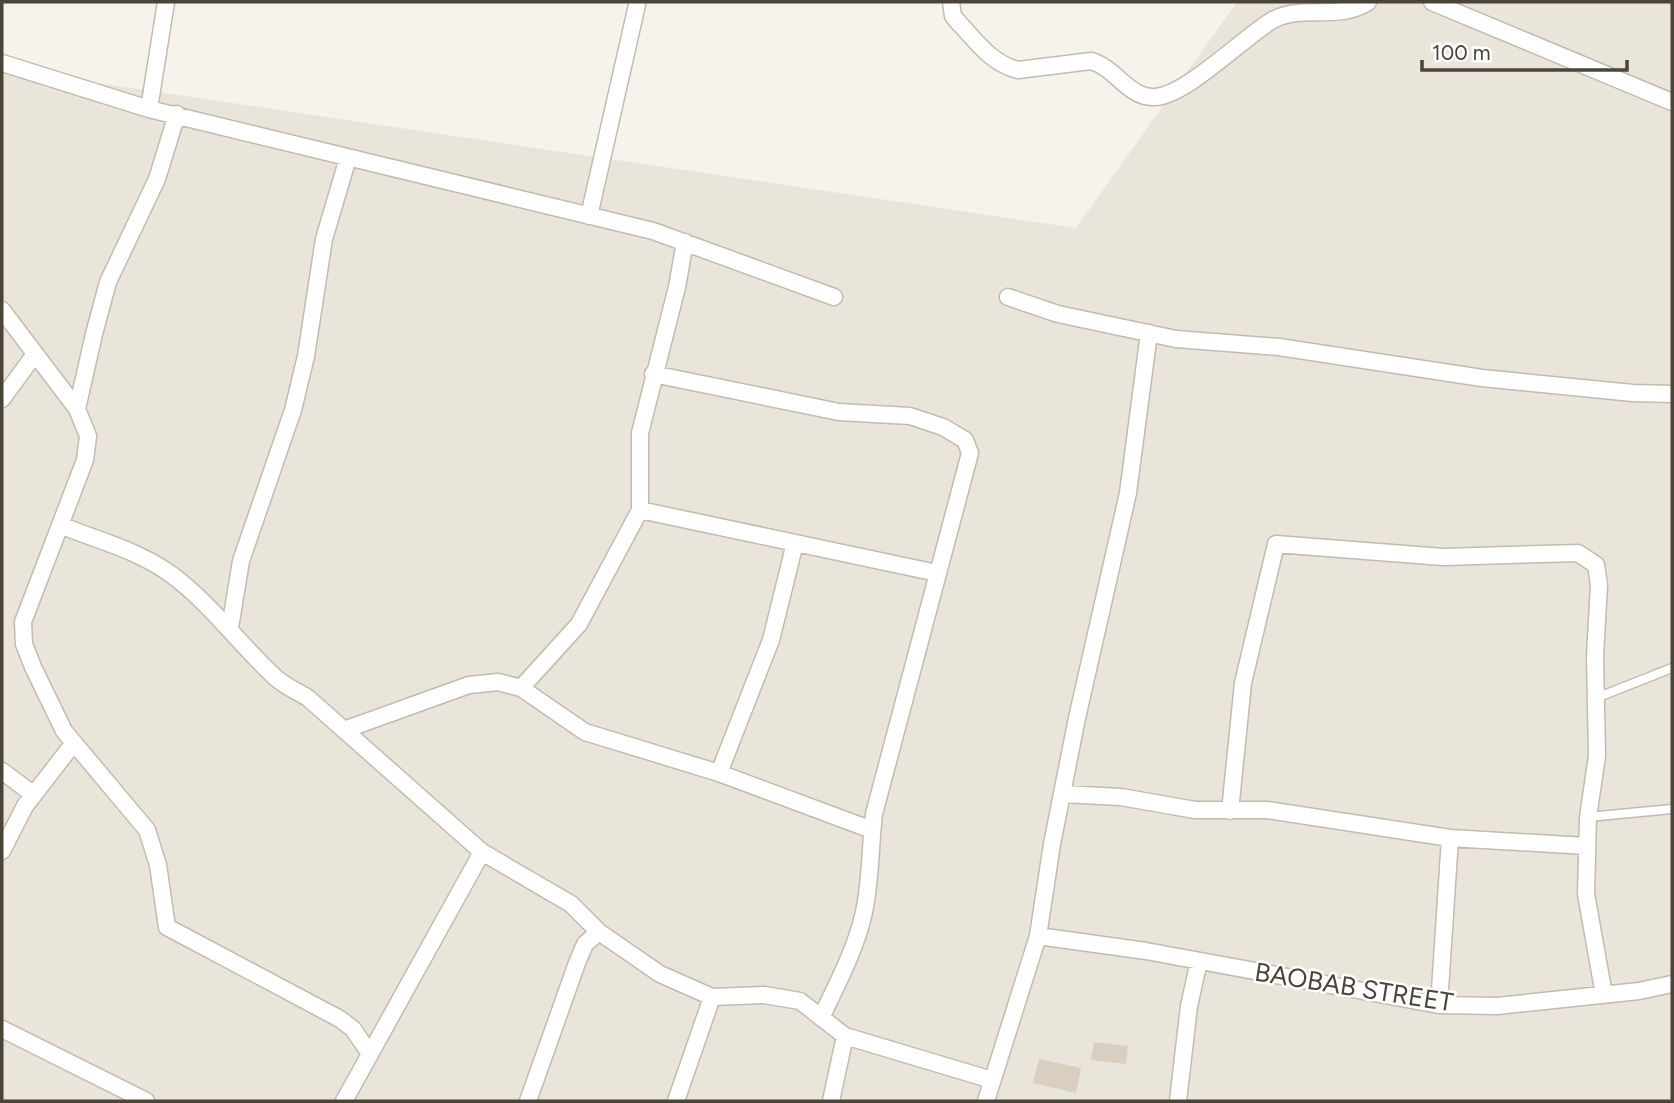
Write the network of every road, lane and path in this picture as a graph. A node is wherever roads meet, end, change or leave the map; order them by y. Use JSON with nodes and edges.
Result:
{"nodes":[{"id":1,"x":166,"y":2,"type":"edge"},
{"id":2,"x":951,"y":2,"type":"edge"},
{"id":3,"x":1368,"y":2,"type":"edge"},
{"id":4,"x":1432,"y":2,"type":"edge"},
{"id":5,"x":637,"y":5,"type":"dead end"},
{"id":6,"x":2,"y":63,"type":"edge"},
{"id":7,"x":1672,"y":102,"type":"edge"},
{"id":8,"x":149,"y":109,"type":"junction"},
{"id":9,"x":177,"y":114,"type":"junction"},
{"id":10,"x":348,"y":158,"type":"junction"},
{"id":11,"x":589,"y":216,"type":"junction"},
{"id":12,"x":685,"y":242,"type":"junction"},
{"id":13,"x":834,"y":297,"type":"dead end"},
{"id":14,"x":1008,"y":297,"type":"dead end"},
{"id":15,"x":2,"y":310,"type":"edge"},
{"id":16,"x":1149,"y":334,"type":"junction"},
{"id":17,"x":35,"y":354,"type":"junction"},
{"id":18,"x":653,"y":374,"type":"junction"},
{"id":19,"x":1672,"y":394,"type":"edge"},
{"id":20,"x":2,"y":400,"type":"edge"},
{"id":21,"x":77,"y":409,"type":"junction"},
{"id":22,"x":640,"y":510,"type":"junction"},
{"id":23,"x":60,"y":525,"type":"junction"},
{"id":24,"x":796,"y":544,"type":"junction"},
{"id":25,"x":937,"y":573,"type":"junction"},
{"id":26,"x":230,"y":628,"type":"junction"},
{"id":27,"x":1672,"y":667,"type":"edge"},
{"id":28,"x":521,"y":688,"type":"junction"},
{"id":29,"x":1596,"y":698,"type":"junction"},
{"id":30,"x":344,"y":730,"type":"junction"},
{"id":31,"x":73,"y":744,"type":"junction"},
{"id":32,"x":2,"y":771,"type":"edge"},
{"id":33,"x":719,"y":774,"type":"junction"},
{"id":34,"x":1062,"y":794,"type":"junction"},
{"id":35,"x":34,"y":795,"type":"junction"},
{"id":36,"x":1672,"y":809,"type":"edge"},
{"id":37,"x":1230,"y":811,"type":"junction"},
{"id":38,"x":1588,"y":817,"type":"junction"},
{"id":39,"x":872,"y":830,"type":"junction"},
{"id":40,"x":1451,"y":838,"type":"junction"},
{"id":41,"x":1587,"y":846,"type":"junction"},
{"id":42,"x":2,"y":851,"type":"edge"},
{"id":43,"x":482,"y":852,"type":"junction"},
{"id":44,"x":599,"y":932,"type":"junction"},
{"id":45,"x":1038,"y":936,"type":"junction"},
{"id":46,"x":1199,"y":961,"type":"junction"},
{"id":47,"x":1672,"y":984,"type":"edge"},
{"id":48,"x":1604,"y":995,"type":"junction"},
{"id":49,"x":712,"y":997,"type":"junction"},
{"id":50,"x":1439,"y":1005,"type":"junction"},
{"id":51,"x":821,"y":1017,"type":"junction"},
{"id":52,"x":2,"y":1029,"type":"edge"},
{"id":53,"x":845,"y":1036,"type":"junction"},
{"id":54,"x":370,"y":1054,"type":"junction"},
{"id":55,"x":992,"y":1080,"type":"junction"},
{"id":56,"x":146,"y":1101,"type":"edge"},
{"id":57,"x":344,"y":1101,"type":"edge"},
{"id":58,"x":528,"y":1101,"type":"edge"},
{"id":59,"x":676,"y":1101,"type":"edge"},
{"id":60,"x":831,"y":1101,"type":"edge"},
{"id":61,"x":986,"y":1101,"type":"edge"},
{"id":62,"x":1178,"y":1101,"type":"edge"}],
"edges":[{"from":1,"to":8,"type":"street"},
{"from":2,"to":3,"type":"street"},
{"from":4,"to":7,"type":"street"},
{"from":5,"to":11,"type":"street"},
{"from":6,"to":8,"type":"street"},
{"from":8,"to":9,"type":"street"},
{"from":9,"to":10,"type":"street"},
{"from":9,"to":21,"type":"street"},
{"from":10,"to":11,"type":"street"},
{"from":10,"to":26,"type":"street"},
{"from":11,"to":12,"type":"street"},
{"from":12,"to":13,"type":"street"},
{"from":12,"to":18,"type":"street"},
{"from":14,"to":16,"type":"street"},
{"from":15,"to":17,"type":"street"},
{"from":16,"to":19,"type":"street"},
{"from":16,"to":34,"type":"street"},
{"from":17,"to":20,"type":"street"},
{"from":17,"to":21,"type":"street"},
{"from":18,"to":22,"type":"street"},
{"from":18,"to":25,"type":"street"},
{"from":21,"to":23,"type":"street"},
{"from":22,"to":24,"type":"street"},
{"from":22,"to":28,"type":"street"},
{"from":23,"to":26,"type":"street"},
{"from":23,"to":31,"type":"street"},
{"from":24,"to":25,"type":"street"},
{"from":24,"to":33,"type":"street"},
{"from":25,"to":39,"type":"street"},
{"from":26,"to":30,"type":"street"},
{"from":27,"to":29,"type":"lane"},
{"from":28,"to":30,"type":"street"},
{"from":28,"to":33,"type":"street"},
{"from":29,"to":37,"type":"street"},
{"from":29,"to":38,"type":"street"},
{"from":30,"to":43,"type":"street"},
{"from":31,"to":35,"type":"street"},
{"from":31,"to":54,"type":"street"},
{"from":32,"to":35,"type":"street"},
{"from":33,"to":39,"type":"street"},
{"from":34,"to":37,"type":"street"},
{"from":34,"to":45,"type":"street"},
{"from":35,"to":42,"type":"street"},
{"from":36,"to":38,"type":"lane"},
{"from":37,"to":40,"type":"street"},
{"from":38,"to":41,"type":"street"},
{"from":39,"to":51,"type":"street"},
{"from":40,"to":41,"type":"street"},
{"from":40,"to":50,"type":"street"},
{"from":41,"to":48,"type":"street"},
{"from":43,"to":44,"type":"street"},
{"from":43,"to":54,"type":"street"},
{"from":44,"to":49,"type":"street"},
{"from":44,"to":58,"type":"street"},
{"from":45,"to":46,"type":"street","name":"BAOBAB STREET"},
{"from":45,"to":55,"type":"street"},
{"from":46,"to":50,"type":"street","name":"BAOBAB STREET"},
{"from":46,"to":62,"type":"street"},
{"from":47,"to":48,"type":"street","name":"BAOBAB STREET"},
{"from":48,"to":50,"type":"street","name":"BAOBAB STREET"},
{"from":49,"to":51,"type":"street"},
{"from":49,"to":59,"type":"street"},
{"from":51,"to":53,"type":"street"},
{"from":52,"to":56,"type":"street"},
{"from":53,"to":55,"type":"street"},
{"from":53,"to":60,"type":"street"},
{"from":54,"to":57,"type":"street"},
{"from":55,"to":61,"type":"street"}]}
